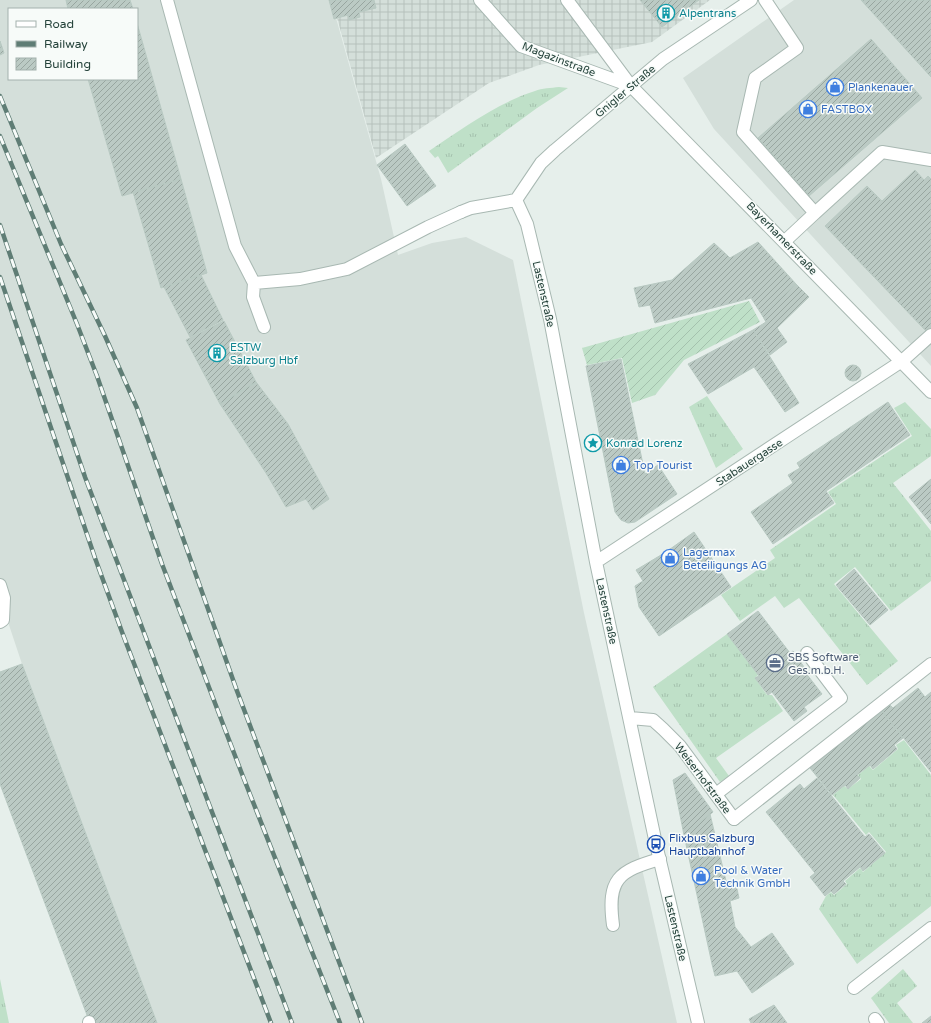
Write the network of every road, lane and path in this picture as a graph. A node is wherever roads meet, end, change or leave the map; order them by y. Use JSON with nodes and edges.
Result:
{"nodes":[{"id":1,"x":167,"y":0,"type":"edge"},
{"id":2,"x":480,"y":0,"type":"edge"},
{"id":3,"x":567,"y":0,"type":"edge"},
{"id":4,"x":751,"y":0,"type":"edge"},
{"id":5,"x":766,"y":0,"type":"edge"},
{"id":6,"x":631,"y":86,"type":"junction"},
{"id":7,"x":931,"y":160,"type":"edge"},
{"id":8,"x":516,"y":200,"type":"junction"},
{"id":9,"x":815,"y":213,"type":"junction"},
{"id":10,"x":785,"y":241,"type":"junction"},
{"id":11,"x":254,"y":283,"type":"junction"},
{"id":12,"x":264,"y":327,"type":"dead end"},
{"id":13,"x":931,"y":335,"type":"edge"},
{"id":14,"x":902,"y":361,"type":"junction"},
{"id":15,"x":931,"y":392,"type":"edge"},
{"id":16,"x":596,"y":562,"type":"junction"},
{"id":17,"x":0,"y":585,"type":"edge"},
{"id":18,"x":0,"y":622,"type":"edge"},
{"id":19,"x":807,"y":653,"type":"dead end"},
{"id":20,"x":931,"y":664,"type":"edge"},
{"id":21,"x":630,"y":718,"type":"junction"},
{"id":22,"x":716,"y":794,"type":"junction"},
{"id":23,"x":660,"y":859,"type":"junction"},
{"id":24,"x":613,"y":925,"type":"dead end"},
{"id":25,"x":931,"y":928,"type":"edge"},
{"id":26,"x":854,"y":988,"type":"dead end"},
{"id":27,"x":698,"y":1023,"type":"edge"}],
"edges":[{"from":1,"to":11,"type":"street"},
{"from":2,"to":6,"type":"street","name":"Magazinstraße"},
{"from":3,"to":6,"type":"street","name":"Bayerhamerstraße"},
{"from":4,"to":6,"type":"street","name":"Gnigler Straße"},
{"from":5,"to":9,"type":"street"},
{"from":6,"to":8,"type":"street","name":"Gnigler Straße"},
{"from":6,"to":10,"type":"street","name":"Bayerhamerstraße"},
{"from":7,"to":9,"type":"street"},
{"from":8,"to":11,"type":"street"},
{"from":8,"to":16,"type":"street","name":"Lastenstraße"},
{"from":9,"to":10,"type":"street"},
{"from":10,"to":14,"type":"street","name":"Bayerhamerstraße"},
{"from":11,"to":12,"type":"street"},
{"from":13,"to":14,"type":"street","name":"Stabauergasse"},
{"from":14,"to":15,"type":"street","name":"Bayerhamerstraße"},
{"from":14,"to":16,"type":"street","name":"Stabauergasse"},
{"from":16,"to":21,"type":"street","name":"Lastenstraße"},
{"from":17,"to":18,"type":"street"},
{"from":19,"to":22,"type":"street"},
{"from":20,"to":22,"type":"street","name":"Weiserhofstraße"},
{"from":21,"to":22,"type":"street","name":"Weiserhofstraße"},
{"from":21,"to":23,"type":"street","name":"Lastenstraße"},
{"from":23,"to":24,"type":"street"},
{"from":23,"to":27,"type":"street","name":"Lastenstraße"},
{"from":25,"to":26,"type":"street"}]}
